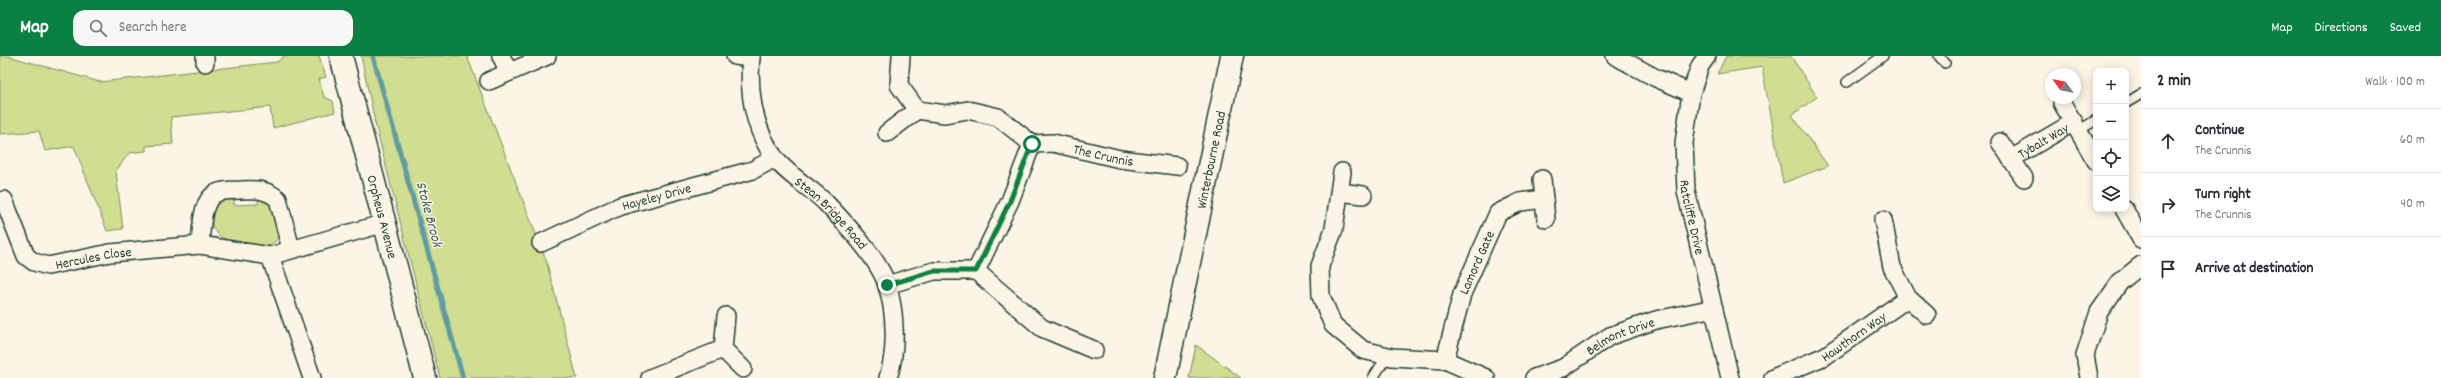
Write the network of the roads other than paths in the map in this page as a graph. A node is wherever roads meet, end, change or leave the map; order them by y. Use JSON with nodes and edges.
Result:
{"nodes":[{"id":1,"x":341,"y":56,"type":"edge"},
{"id":2,"x":501,"y":56,"type":"edge"},
{"id":3,"x":547,"y":56,"type":"edge"},
{"id":4,"x":901,"y":56,"type":"edge"},
{"id":5,"x":1232,"y":56,"type":"edge"},
{"id":6,"x":1615,"y":56,"type":"edge"},
{"id":7,"x":1707,"y":56,"type":"edge"},
{"id":8,"x":1883,"y":56,"type":"edge"},
{"id":9,"x":746,"y":57,"type":"edge"},
{"id":10,"x":509,"y":72,"type":"junction"},
{"id":11,"x":489,"y":81,"type":"dead end"},
{"id":12,"x":1847,"y":82,"type":"dead end"},
{"id":13,"x":1691,"y":93,"type":"junction"},
{"id":14,"x":2141,"y":94,"type":"edge"},
{"id":15,"x":2129,"y":101,"type":"edge"},
{"id":16,"x":2063,"y":104,"type":"edge"},
{"id":17,"x":917,"y":110,"type":"junction"},
{"id":18,"x":2093,"y":121,"type":"edge"},
{"id":19,"x":2076,"y":126,"type":"junction"},
{"id":20,"x":887,"y":133,"type":"dead end"},
{"id":21,"x":2000,"y":142,"type":"dead end"},
{"id":22,"x":1032,"y":144,"type":"junction"},
{"id":23,"x":2093,"y":156,"type":"edge"},
{"id":24,"x":775,"y":158,"type":"junction"},
{"id":25,"x":2011,"y":159,"type":"junction"},
{"id":26,"x":1177,"y":166,"type":"dead end"},
{"id":27,"x":1342,"y":172,"type":"dead end"},
{"id":28,"x":2024,"y":178,"type":"dead end"},
{"id":29,"x":1542,"y":179,"type":"dead end"},
{"id":30,"x":1340,"y":192,"type":"junction"},
{"id":31,"x":1363,"y":195,"type":"dead end"},
{"id":32,"x":1544,"y":199,"type":"junction"},
{"id":33,"x":5,"y":210,"type":"edge"},
{"id":34,"x":2126,"y":212,"type":"edge"},
{"id":35,"x":1546,"y":219,"type":"dead end"},
{"id":36,"x":1883,"y":220,"type":"dead end"},
{"id":37,"x":385,"y":223,"type":"junction"},
{"id":38,"x":2141,"y":239,"type":"edge"},
{"id":39,"x":541,"y":243,"type":"dead end"},
{"id":40,"x":200,"y":245,"type":"junction"},
{"id":41,"x":291,"y":249,"type":"junction"},
{"id":42,"x":270,"y":256,"type":"junction"},
{"id":43,"x":1189,"y":264,"type":"junction"},
{"id":44,"x":2141,"y":265,"type":"edge"},
{"id":45,"x":976,"y":271,"type":"junction"},
{"id":46,"x":887,"y":285,"type":"junction"},
{"id":47,"x":1908,"y":298,"type":"junction"},
{"id":48,"x":1714,"y":308,"type":"junction"},
{"id":49,"x":1927,"y":315,"type":"dead end"},
{"id":50,"x":726,"y":316,"type":"dead end"},
{"id":51,"x":723,"y":349,"type":"junction"},
{"id":52,"x":1094,"y":350,"type":"dead end"},
{"id":53,"x":1387,"y":356,"type":"junction"},
{"id":54,"x":1445,"y":360,"type":"junction"},
{"id":55,"x":743,"y":369,"type":"dead end"},
{"id":56,"x":312,"y":378,"type":"edge"},
{"id":57,"x":425,"y":378,"type":"edge"},
{"id":58,"x":650,"y":378,"type":"edge"},
{"id":59,"x":888,"y":378,"type":"edge"},
{"id":60,"x":1153,"y":378,"type":"edge"},
{"id":61,"x":1165,"y":378,"type":"edge"},
{"id":62,"x":1374,"y":378,"type":"edge"},
{"id":63,"x":1486,"y":378,"type":"edge"},
{"id":64,"x":1534,"y":378,"type":"edge"},
{"id":65,"x":1730,"y":378,"type":"edge"},
{"id":66,"x":1773,"y":378,"type":"edge"},
{"id":67,"x":2089,"y":378,"type":"edge"}],
"edges":[{"from":1,"to":37,"type":"main road","name":"Orpheus Avenue"},
{"from":2,"to":10,"type":"street"},
{"from":3,"to":10,"type":"street"},
{"from":4,"to":17,"type":"street"},
{"from":5,"to":43,"type":"main road","name":"Winterbourne Road"},
{"from":6,"to":13,"type":"street"},
{"from":7,"to":13,"type":"street","name":"Ratcliffe Drive"},
{"from":8,"to":12,"type":"lane"},
{"from":9,"to":24,"type":"street","name":"Stean Bridge Road"},
{"from":10,"to":11,"type":"street"},
{"from":13,"to":48,"type":"street","name":"Ratcliffe Drive"},
{"from":14,"to":15,"type":"lane"},
{"from":16,"to":19,"type":"street","name":"Tybalt Way"},
{"from":17,"to":20,"type":"street"},
{"from":17,"to":22,"type":"street"},
{"from":18,"to":19,"type":"lane"},
{"from":19,"to":23,"type":"street","name":"Tybalt Way"},
{"from":19,"to":25,"type":"street","name":"Tybalt Way"},
{"from":21,"to":25,"type":"street","name":"Tybalt Way"},
{"from":22,"to":26,"type":"street","name":"The Crunnis"},
{"from":22,"to":45,"type":"street"},
{"from":24,"to":39,"type":"street","name":"Hayeley Drive"},
{"from":24,"to":46,"type":"street","name":"Stean Bridge Road"},
{"from":25,"to":28,"type":"street","name":"Tybalt Way"},
{"from":27,"to":30,"type":"street"},
{"from":29,"to":32,"type":"street"},
{"from":30,"to":31,"type":"street"},
{"from":30,"to":53,"type":"street"},
{"from":32,"to":35,"type":"street"},
{"from":32,"to":54,"type":"street","name":"Lamord Gate"},
{"from":33,"to":40,"type":"street","name":"Hercules Close"},
{"from":34,"to":38,"type":"street"},
{"from":36,"to":47,"type":"street"},
{"from":37,"to":41,"type":"street","name":"Hercules Close"},
{"from":37,"to":57,"type":"main road","name":"Orpheus Avenue"},
{"from":40,"to":41,"type":"street"},
{"from":40,"to":42,"type":"street","name":"Hercules Close"},
{"from":41,"to":42,"type":"street","name":"Hercules Close"},
{"from":42,"to":56,"type":"street"},
{"from":43,"to":60,"type":"main road","name":"Winterbourne Road"},
{"from":43,"to":61,"type":"main road","name":"Winterbourne Road"},
{"from":44,"to":67,"type":"street"},
{"from":45,"to":46,"type":"street"},
{"from":45,"to":52,"type":"street"},
{"from":46,"to":59,"type":"street","name":"Stean Bridge Road"},
{"from":47,"to":49,"type":"street"},
{"from":47,"to":66,"type":"street","name":"Hawthorn Way"},
{"from":48,"to":64,"type":"street","name":"Belmont Drive"},
{"from":48,"to":65,"type":"street","name":"Ratcliffe Drive"},
{"from":50,"to":51,"type":"street"},
{"from":51,"to":55,"type":"street"},
{"from":51,"to":58,"type":"street"},
{"from":53,"to":54,"type":"street"},
{"from":53,"to":62,"type":"lane"},
{"from":54,"to":63,"type":"street"}]}
